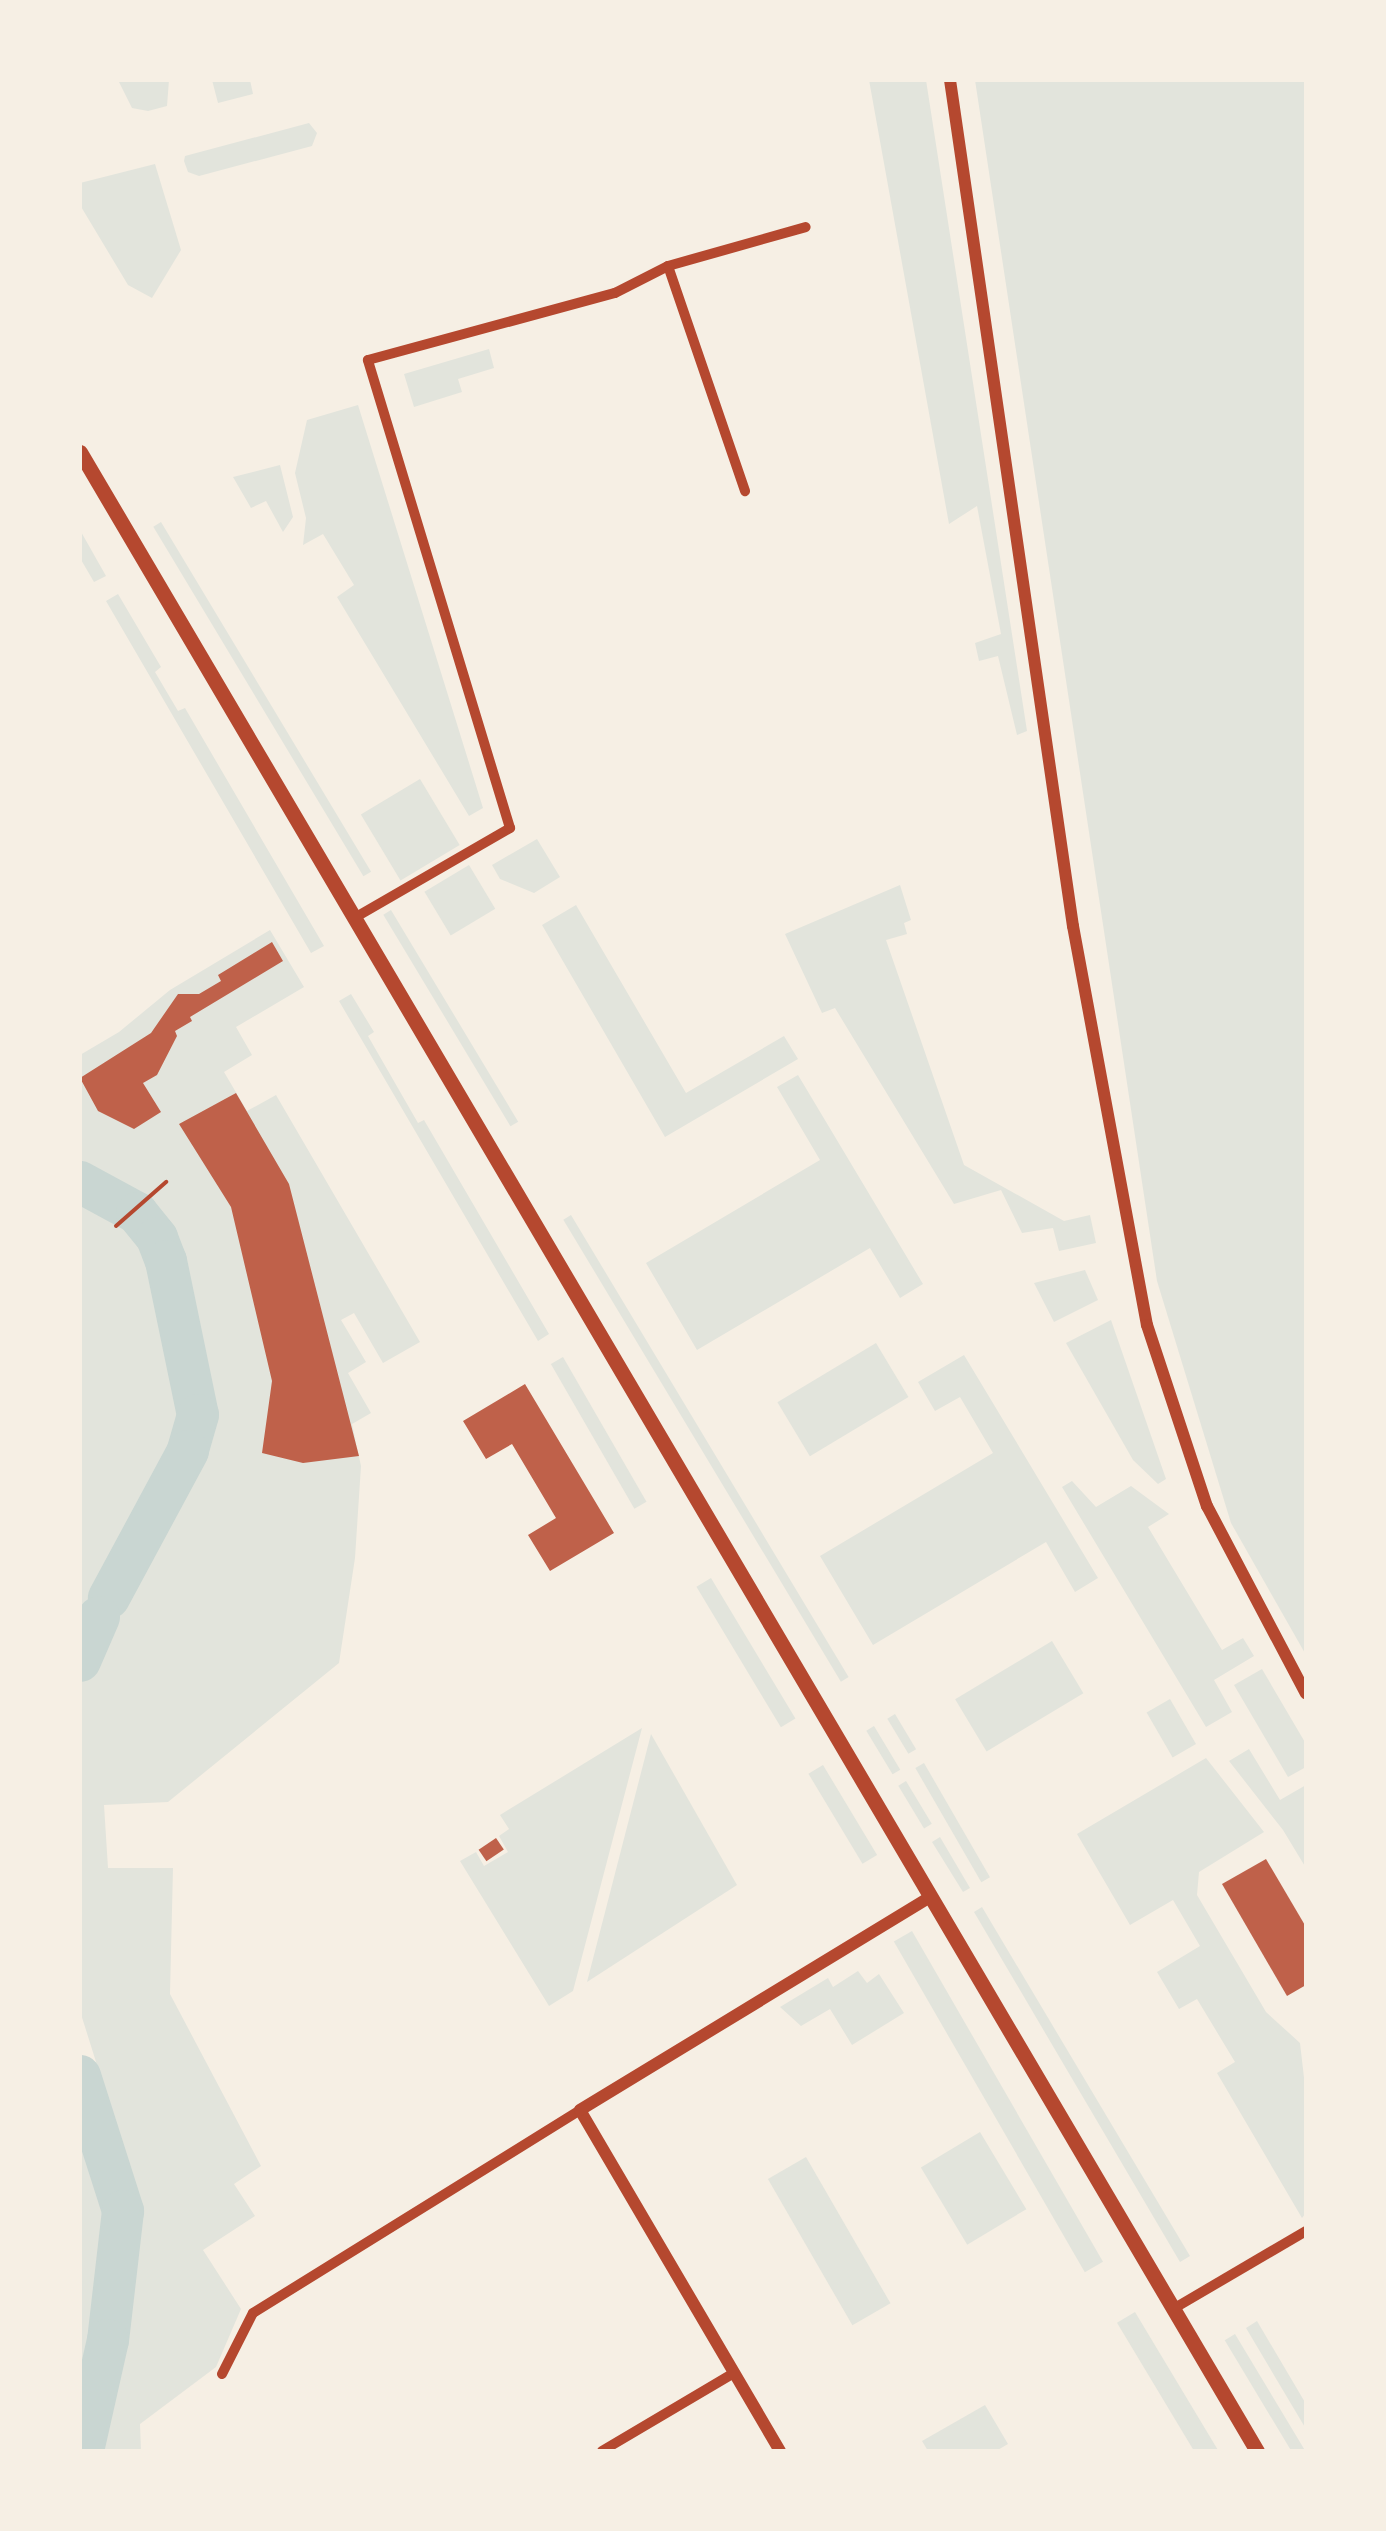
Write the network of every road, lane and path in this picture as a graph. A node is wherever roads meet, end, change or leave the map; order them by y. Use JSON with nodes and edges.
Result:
{"nodes":[{"id":1,"x":950,"y":80,"type":"edge"},
{"id":2,"x":806,"y":227,"type":"dead end"},
{"id":3,"x":668,"y":266,"type":"junction"},
{"id":4,"x":80,"y":452,"type":"edge"},
{"id":5,"x":745,"y":491,"type":"dead end"},
{"id":6,"x":356,"y":916,"type":"junction"},
{"id":7,"x":166,"y":1182,"type":"dead end"},
{"id":8,"x":116,"y":1226,"type":"dead end"},
{"id":9,"x":1306,"y":1694,"type":"edge"},
{"id":10,"x":930,"y":1897,"type":"junction"},
{"id":11,"x":580,"y":2110,"type":"junction"},
{"id":12,"x":1306,"y":2232,"type":"edge"},
{"id":13,"x":1174,"y":2309,"type":"junction"},
{"id":14,"x":734,"y":2373,"type":"junction"},
{"id":15,"x":222,"y":2374,"type":"dead end"},
{"id":16,"x":602,"y":2451,"type":"edge"},
{"id":17,"x":780,"y":2451,"type":"edge"},
{"id":18,"x":1257,"y":2451,"type":"edge"}],
"edges":[{"from":1,"to":9,"type":"street"},
{"from":2,"to":3,"type":"street"},
{"from":3,"to":5,"type":"street"},
{"from":3,"to":6,"type":"street"},
{"from":4,"to":6,"type":"main road"},
{"from":6,"to":10,"type":"main road"},
{"from":7,"to":8,"type":"path"},
{"from":10,"to":11,"type":"street"},
{"from":10,"to":13,"type":"main road"},
{"from":11,"to":14,"type":"street"},
{"from":11,"to":15,"type":"street"},
{"from":12,"to":13,"type":"street"},
{"from":13,"to":18,"type":"main road"},
{"from":14,"to":16,"type":"street"},
{"from":14,"to":17,"type":"street"}]}
